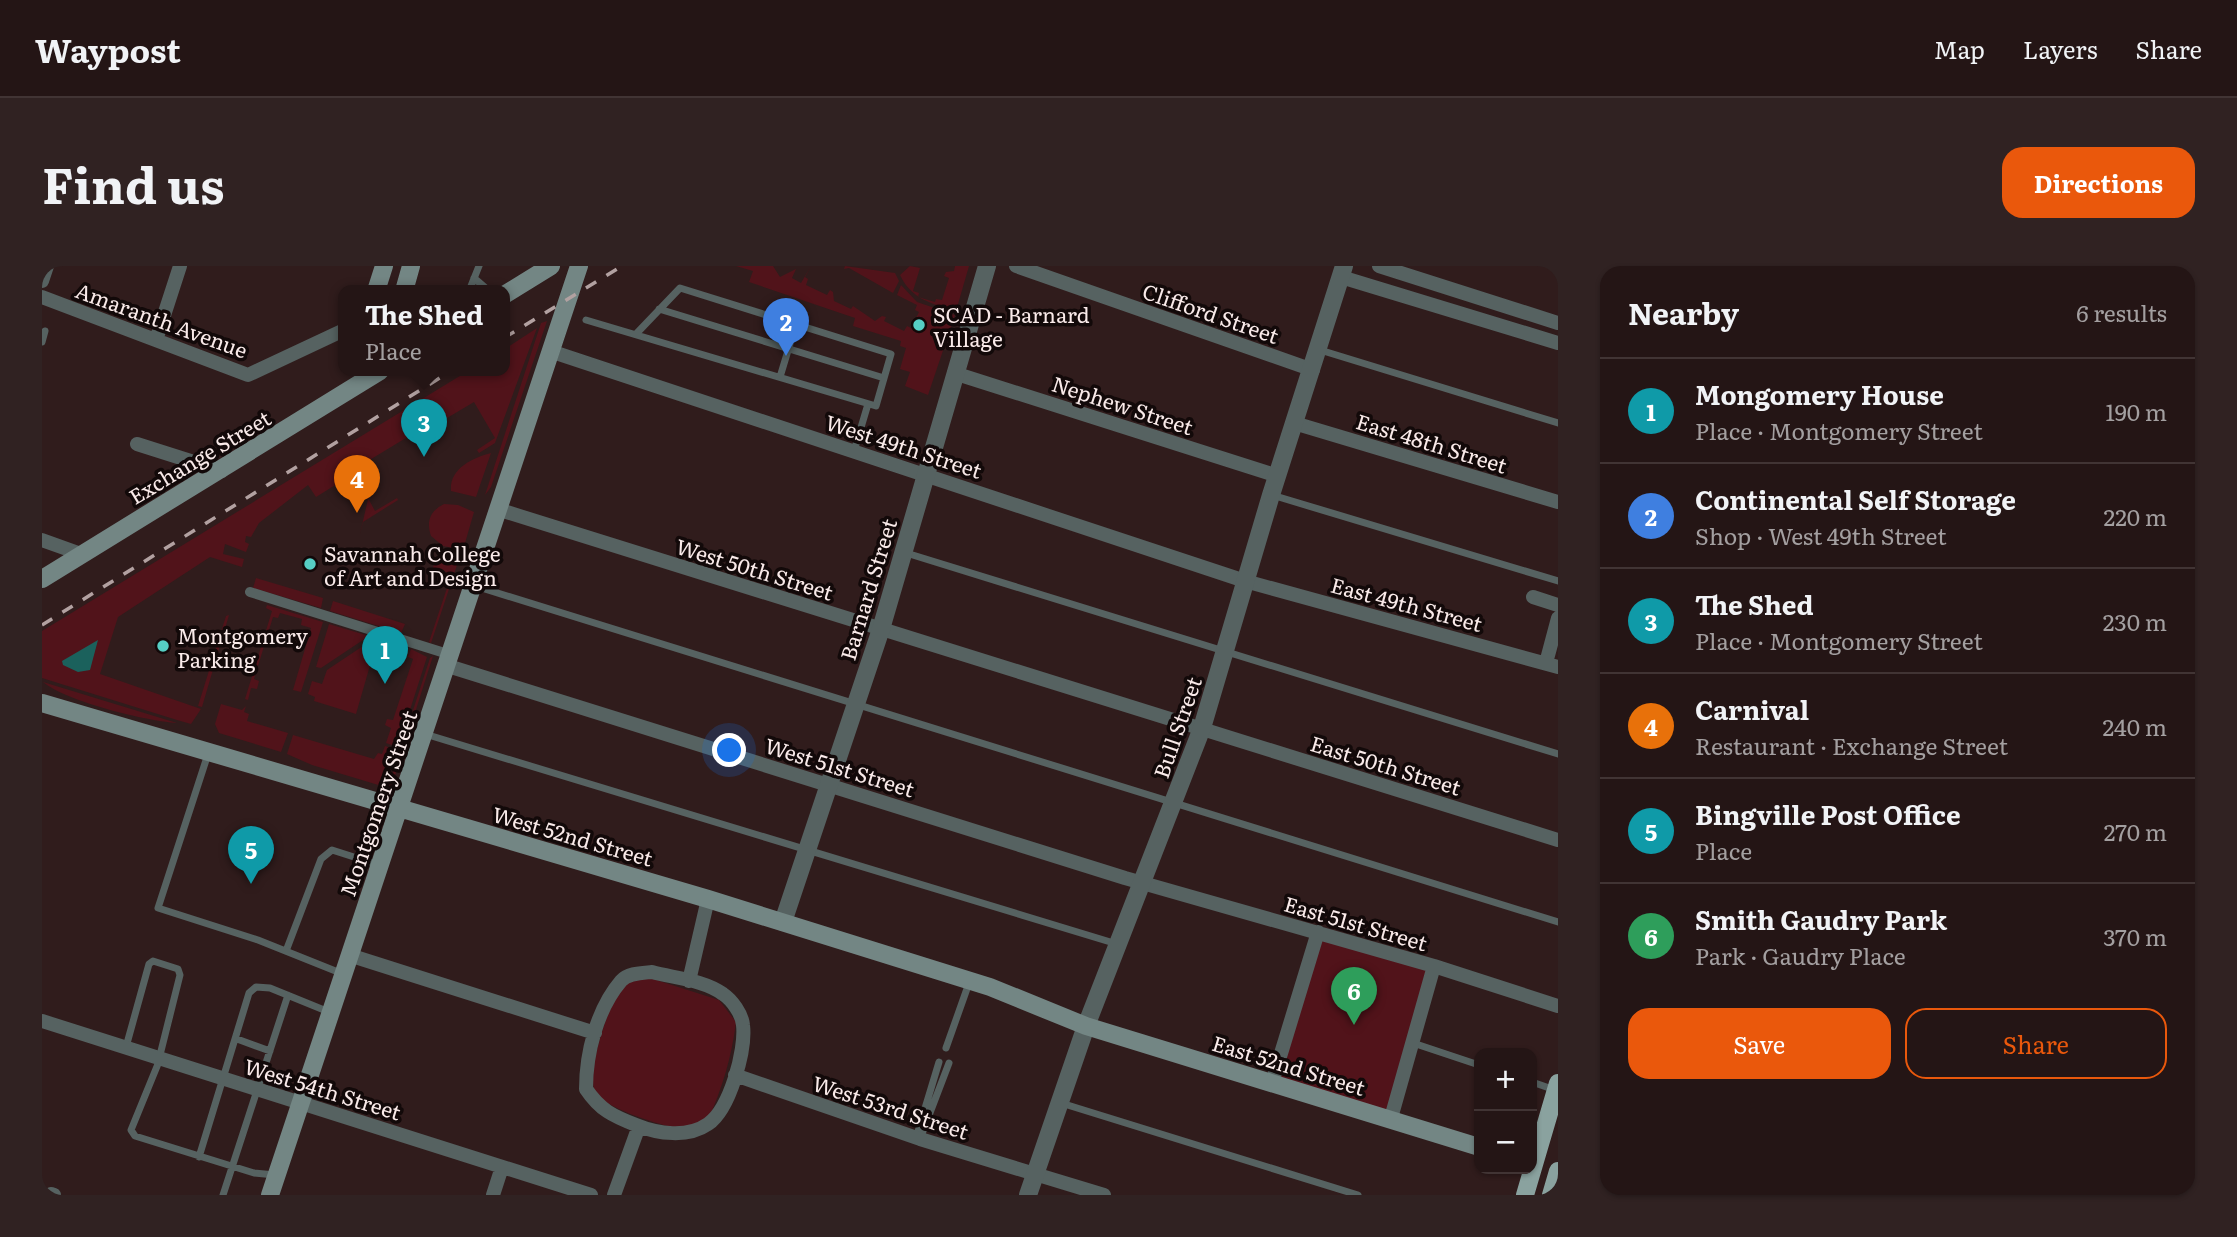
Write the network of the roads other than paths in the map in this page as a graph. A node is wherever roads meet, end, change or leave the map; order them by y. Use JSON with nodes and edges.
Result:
{"nodes":[{"id":1,"x":47,"y":266,"type":"edge"},
{"id":2,"x":180,"y":266,"type":"edge"},
{"id":3,"x":384,"y":266,"type":"edge"},
{"id":4,"x":411,"y":266,"type":"edge"},
{"id":5,"x":479,"y":266,"type":"edge"},
{"id":6,"x":551,"y":266,"type":"edge"},
{"id":7,"x":579,"y":266,"type":"edge"},
{"id":8,"x":987,"y":266,"type":"edge"},
{"id":9,"x":1016,"y":266,"type":"edge"},
{"id":10,"x":1379,"y":266,"type":"edge"},
{"id":11,"x":1343,"y":271,"type":"edge"},
{"id":12,"x":474,"y":278,"type":"junction"},
{"id":13,"x":42,"y":281,"type":"edge"},
{"id":14,"x":378,"y":285,"type":"edge"},
{"id":15,"x":406,"y":285,"type":"edge"},
{"id":16,"x":471,"y":285,"type":"edge"},
{"id":17,"x":482,"y":285,"type":"edge"},
{"id":18,"x":510,"y":292,"type":"edge"},
{"id":19,"x":42,"y":297,"type":"edge"},
{"id":20,"x":659,"y":309,"type":"junction"},
{"id":21,"x":586,"y":320,"type":"dead end"},
{"id":22,"x":1558,"y":323,"type":"edge"},
{"id":23,"x":796,"y":324,"type":"junction"},
{"id":24,"x":45,"y":331,"type":"dead end"},
{"id":25,"x":338,"y":333,"type":"edge"},
{"id":26,"x":636,"y":334,"type":"junction"},
{"id":27,"x":156,"y":340,"type":"junction"},
{"id":28,"x":42,"y":342,"type":"edge"},
{"id":29,"x":1558,"y":343,"type":"edge"},
{"id":30,"x":788,"y":349,"type":"junction"},
{"id":31,"x":1319,"y":349,"type":"junction"},
{"id":32,"x":550,"y":351,"type":"junction"},
{"id":33,"x":1313,"y":370,"type":"junction"},
{"id":34,"x":954,"y":373,"type":"junction"},
{"id":35,"x":366,"y":376,"type":"edge"},
{"id":36,"x":780,"y":377,"type":"junction"},
{"id":37,"x":884,"y":379,"type":"junction"},
{"id":38,"x":868,"y":404,"type":"junction"},
{"id":39,"x":1294,"y":423,"type":"junction"},
{"id":40,"x":1558,"y":423,"type":"edge"},
{"id":41,"x":136,"y":444,"type":"dead end"},
{"id":42,"x":854,"y":451,"type":"junction"},
{"id":43,"x":222,"y":471,"type":"junction"},
{"id":44,"x":925,"y":474,"type":"junction"},
{"id":45,"x":1278,"y":476,"type":"junction"},
{"id":46,"x":1271,"y":495,"type":"junction"},
{"id":47,"x":1558,"y":502,"type":"edge"},
{"id":48,"x":497,"y":509,"type":"junction"},
{"id":49,"x":42,"y":540,"type":"edge"},
{"id":50,"x":902,"y":552,"type":"junction"},
{"id":51,"x":81,"y":554,"type":"junction"},
{"id":52,"x":42,"y":579,"type":"edge"},
{"id":53,"x":1245,"y":581,"type":"junction"},
{"id":54,"x":1558,"y":581,"type":"edge"},
{"id":55,"x":472,"y":584,"type":"junction"},
{"id":56,"x":250,"y":592,"type":"dead end"},
{"id":57,"x":1533,"y":597,"type":"dead end"},
{"id":58,"x":1558,"y":605,"type":"edge"},
{"id":59,"x":1558,"y":618,"type":"edge"},
{"id":60,"x":881,"y":629,"type":"junction"},
{"id":61,"x":1224,"y":654,"type":"junction"},
{"id":62,"x":449,"y":661,"type":"junction"},
{"id":63,"x":1552,"y":665,"type":"edge"},
{"id":64,"x":42,"y":689,"type":"edge"},
{"id":65,"x":855,"y":702,"type":"junction"},
{"id":66,"x":42,"y":703,"type":"edge"},
{"id":67,"x":61,"y":706,"type":"junction"},
{"id":68,"x":1202,"y":729,"type":"junction"},
{"id":69,"x":424,"y":734,"type":"junction"},
{"id":70,"x":209,"y":750,"type":"junction"},
{"id":71,"x":1558,"y":754,"type":"edge"},
{"id":72,"x":828,"y":784,"type":"junction"},
{"id":73,"x":1174,"y":802,"type":"junction"},
{"id":74,"x":399,"y":807,"type":"junction"},
{"id":75,"x":1558,"y":840,"type":"edge"},
{"id":76,"x":807,"y":851,"type":"junction"},
{"id":77,"x":380,"y":865,"type":"junction"},
{"id":78,"x":1140,"y":883,"type":"junction"},
{"id":79,"x":708,"y":899,"type":"junction"},
{"id":80,"x":783,"y":922,"type":"junction"},
{"id":81,"x":1558,"y":922,"type":"edge"},
{"id":82,"x":1318,"y":932,"type":"junction"},
{"id":83,"x":1119,"y":944,"type":"junction"},
{"id":84,"x":286,"y":951,"type":"junction"},
{"id":85,"x":349,"y":955,"type":"junction"},
{"id":86,"x":1434,"y":966,"type":"junction"},
{"id":87,"x":343,"y":974,"type":"junction"},
{"id":88,"x":970,"y":980,"type":"junction"},
{"id":89,"x":689,"y":981,"type":"junction"},
{"id":90,"x":288,"y":995,"type":"junction"},
{"id":91,"x":1558,"y":1006,"type":"edge"},
{"id":92,"x":330,"y":1012,"type":"junction"},
{"id":93,"x":42,"y":1021,"type":"edge"},
{"id":94,"x":1086,"y":1026,"type":"junction"},
{"id":95,"x":595,"y":1033,"type":"junction"},
{"id":96,"x":237,"y":1039,"type":"junction"},
{"id":97,"x":1413,"y":1043,"type":"junction"},
{"id":98,"x":126,"y":1048,"type":"junction"},
{"id":99,"x":946,"y":1048,"type":"dead end"},
{"id":100,"x":270,"y":1051,"type":"junction"},
{"id":101,"x":160,"y":1059,"type":"junction"},
{"id":102,"x":939,"y":1062,"type":"dead end"},
{"id":103,"x":949,"y":1063,"type":"dead end"},
{"id":104,"x":1474,"y":1063,"type":"edge"},
{"id":105,"x":735,"y":1075,"type":"junction"},
{"id":106,"x":223,"y":1079,"type":"junction"},
{"id":107,"x":1272,"y":1083,"type":"junction"},
{"id":108,"x":1537,"y":1083,"type":"edge"},
{"id":109,"x":1557,"y":1087,"type":"edge"},
{"id":110,"x":259,"y":1091,"type":"junction"},
{"id":111,"x":299,"y":1103,"type":"junction"},
{"id":112,"x":1059,"y":1103,"type":"junction"},
{"id":113,"x":1391,"y":1118,"type":"junction"},
{"id":114,"x":639,"y":1126,"type":"junction"},
{"id":115,"x":918,"y":1139,"type":"junction"},
{"id":116,"x":1474,"y":1145,"type":"edge"},
{"id":117,"x":1537,"y":1152,"type":"edge"},
{"id":118,"x":198,"y":1157,"type":"junction"},
{"id":119,"x":232,"y":1166,"type":"junction"},
{"id":120,"x":1537,"y":1166,"type":"edge"},
{"id":121,"x":502,"y":1167,"type":"junction"},
{"id":122,"x":1558,"y":1172,"type":"edge"},
{"id":123,"x":1034,"y":1173,"type":"junction"},
{"id":124,"x":1531,"y":1174,"type":"edge"},
{"id":125,"x":276,"y":1175,"type":"junction"},
{"id":126,"x":223,"y":1195,"type":"edge"},
{"id":127,"x":270,"y":1195,"type":"edge"},
{"id":128,"x":494,"y":1195,"type":"edge"},
{"id":129,"x":591,"y":1195,"type":"edge"},
{"id":130,"x":614,"y":1195,"type":"edge"},
{"id":131,"x":1028,"y":1195,"type":"edge"},
{"id":132,"x":1104,"y":1195,"type":"edge"},
{"id":133,"x":1358,"y":1195,"type":"edge"},
{"id":134,"x":1525,"y":1195,"type":"edge"},
{"id":135,"x":1551,"y":1195,"type":"edge"}],
"edges":[{"from":1,"to":13,"type":"street"},
{"from":2,"to":27,"type":"street"},
{"from":3,"to":14,"type":"main road"},
{"from":4,"to":15,"type":"main road"},
{"from":5,"to":12,"type":"lane"},
{"from":6,"to":18,"type":"main road"},
{"from":7,"to":32,"type":"main road","name":"Montgomery Street"},
{"from":8,"to":34,"type":"street","name":"Barnard Street"},
{"from":9,"to":33,"type":"street","name":"Clifford Street"},
{"from":10,"to":22,"type":"street"},
{"from":11,"to":29,"type":"street"},
{"from":11,"to":31,"type":"street","name":"Bull Street"},
{"from":12,"to":16,"type":"lane"},
{"from":12,"to":17,"type":"lane"},
{"from":19,"to":27,"type":"street","name":"Amaranth Avenue"},
{"from":20,"to":23,"type":"lane"},
{"from":20,"to":26,"type":"lane"},
{"from":20,"to":30,"type":"lane"},
{"from":21,"to":26,"type":"lane"},
{"from":23,"to":30,"type":"lane"},
{"from":23,"to":37,"type":"lane"},
{"from":24,"to":28,"type":"lane"},
{"from":25,"to":27,"type":"street","name":"Amaranth Avenue"},
{"from":26,"to":36,"type":"lane"},
{"from":30,"to":36,"type":"lane"},
{"from":30,"to":37,"type":"lane"},
{"from":31,"to":33,"type":"street","name":"Bull Street"},
{"from":31,"to":40,"type":"lane"},
{"from":32,"to":42,"type":"street","name":"West 49th Street"},
{"from":32,"to":48,"type":"main road","name":"Montgomery Street"},
{"from":33,"to":39,"type":"street","name":"Bull Street"},
{"from":34,"to":44,"type":"street","name":"Barnard Street"},
{"from":34,"to":45,"type":"street","name":"Nephew Street"},
{"from":35,"to":43,"type":"main road","name":"Exchange Street"},
{"from":36,"to":38,"type":"lane"},
{"from":37,"to":38,"type":"lane"},
{"from":38,"to":42,"type":"lane"},
{"from":39,"to":45,"type":"street","name":"Bull Street"},
{"from":39,"to":47,"type":"street","name":"East 48th Street"},
{"from":41,"to":43,"type":"street"},
{"from":42,"to":44,"type":"street","name":"West 49th Street"},
{"from":43,"to":51,"type":"main road","name":"Exchange Street"},
{"from":44,"to":50,"type":"street","name":"Barnard Street"},
{"from":44,"to":53,"type":"street","name":"West 49th Street"},
{"from":45,"to":46,"type":"street","name":"Bull Street"},
{"from":46,"to":53,"type":"street","name":"Bull Street"},
{"from":46,"to":54,"type":"lane"},
{"from":48,"to":55,"type":"main road","name":"Montgomery Street"},
{"from":48,"to":60,"type":"street","name":"West 50th Street"},
{"from":49,"to":51,"type":"street"},
{"from":50,"to":60,"type":"street","name":"Barnard Street"},
{"from":50,"to":61,"type":"lane"},
{"from":51,"to":52,"type":"main road","name":"Exchange Street"},
{"from":53,"to":61,"type":"street","name":"Bull Street"},
{"from":53,"to":63,"type":"street","name":"East 49th Street"},
{"from":55,"to":62,"type":"main road","name":"Montgomery Street"},
{"from":55,"to":65,"type":"lane"},
{"from":56,"to":62,"type":"street"},
{"from":57,"to":58,"type":"street"},
{"from":59,"to":63,"type":"street"},
{"from":60,"to":65,"type":"street","name":"Barnard Street"},
{"from":60,"to":68,"type":"street","name":"West 50th Street"},
{"from":61,"to":68,"type":"street","name":"Bull Street"},
{"from":61,"to":71,"type":"lane"},
{"from":62,"to":69,"type":"main road","name":"Montgomery Street"},
{"from":62,"to":72,"type":"street","name":"West 51st Street"},
{"from":64,"to":67,"type":"main road"},
{"from":65,"to":72,"type":"street","name":"Barnard Street"},
{"from":65,"to":73,"type":"lane"},
{"from":66,"to":67,"type":"main road","name":"West 52nd Street"},
{"from":67,"to":70,"type":"main road","name":"West 52nd Street"},
{"from":68,"to":73,"type":"street","name":"Bull Street"},
{"from":68,"to":75,"type":"street","name":"East 50th Street"},
{"from":69,"to":74,"type":"main road","name":"Montgomery Street"},
{"from":69,"to":76,"type":"lane"},
{"from":70,"to":74,"type":"main road","name":"West 52nd Street"},
{"from":70,"to":84,"type":"lane"},
{"from":72,"to":76,"type":"street","name":"Barnard Street"},
{"from":72,"to":78,"type":"street","name":"West 51st Street"},
{"from":73,"to":78,"type":"street","name":"Bull Street"},
{"from":73,"to":81,"type":"lane"},
{"from":74,"to":77,"type":"main road","name":"Montgomery Street"},
{"from":74,"to":79,"type":"main road","name":"West 52nd Street"},
{"from":76,"to":80,"type":"street","name":"Barnard Street"},
{"from":76,"to":83,"type":"lane"},
{"from":77,"to":84,"type":"lane"},
{"from":77,"to":85,"type":"main road","name":"Montgomery Street"},
{"from":78,"to":82,"type":"street","name":"East 51st Street"},
{"from":78,"to":83,"type":"street","name":"Bull Street"},
{"from":79,"to":80,"type":"main road","name":"West 52nd Street"},
{"from":79,"to":89,"type":"street"},
{"from":80,"to":88,"type":"main road","name":"West 52nd Street"},
{"from":82,"to":86,"type":"street","name":"East 51st Street"},
{"from":82,"to":107,"type":"street"},
{"from":83,"to":94,"type":"street","name":"Bull Street"},
{"from":84,"to":87,"type":"lane"},
{"from":85,"to":87,"type":"main road","name":"Montgomery Street"},
{"from":85,"to":95,"type":"street"},
{"from":86,"to":91,"type":"street","name":"East 51st Street"},
{"from":86,"to":97,"type":"street"},
{"from":87,"to":92,"type":"main road","name":"Montgomery Street"},
{"from":88,"to":94,"type":"main road","name":"West 52nd Street"},
{"from":88,"to":99,"type":"lane"},
{"from":89,"to":95,"type":"street"},
{"from":89,"to":105,"type":"street"},
{"from":90,"to":92,"type":"lane"},
{"from":90,"to":96,"type":"lane"},
{"from":90,"to":100,"type":"lane"},
{"from":92,"to":111,"type":"main road","name":"Montgomery Street"},
{"from":93,"to":98,"type":"street","name":"West 54th Street"},
{"from":94,"to":107,"type":"main road","name":"East 52nd Street"},
{"from":94,"to":112,"type":"street","name":"Bull Street"},
{"from":95,"to":114,"type":"street"},
{"from":96,"to":100,"type":"lane"},
{"from":96,"to":106,"type":"lane"},
{"from":97,"to":104,"type":"lane"},
{"from":97,"to":113,"type":"street"},
{"from":98,"to":101,"type":"street","name":"West 54th Street"},
{"from":98,"to":101,"type":"lane"},
{"from":100,"to":110,"type":"lane"},
{"from":101,"to":106,"type":"street","name":"West 54th Street"},
{"from":101,"to":118,"type":"lane"},
{"from":102,"to":115,"type":"lane"},
{"from":103,"to":115,"type":"lane"},
{"from":105,"to":114,"type":"street"},
{"from":105,"to":115,"type":"street","name":"West 53rd Street"},
{"from":106,"to":110,"type":"street","name":"West 54th Street"},
{"from":106,"to":118,"type":"lane"},
{"from":107,"to":113,"type":"main road","name":"East 52nd Street"},
{"from":108,"to":109,"type":"lane"},
{"from":109,"to":117,"type":"main road"},
{"from":110,"to":111,"type":"street","name":"West 54th Street"},
{"from":110,"to":119,"type":"lane"},
{"from":111,"to":121,"type":"street","name":"West 54th Street"},
{"from":111,"to":125,"type":"main road","name":"Montgomery Street"},
{"from":112,"to":123,"type":"street","name":"Bull Street"},
{"from":112,"to":133,"type":"lane"},
{"from":113,"to":116,"type":"main road","name":"East 52nd Street"},
{"from":114,"to":130,"type":"street"},
{"from":115,"to":123,"type":"street","name":"West 53rd Street"},
{"from":118,"to":119,"type":"lane"},
{"from":119,"to":125,"type":"lane"},
{"from":119,"to":126,"type":"lane"},
{"from":120,"to":122,"type":"main road"},
{"from":121,"to":128,"type":"street"},
{"from":121,"to":129,"type":"street","name":"West 54th Street"},
{"from":122,"to":135,"type":"main road"},
{"from":123,"to":131,"type":"street","name":"Bull Street"},
{"from":123,"to":132,"type":"street","name":"West 53rd Street"},
{"from":124,"to":134,"type":"main road"},
{"from":125,"to":127,"type":"main road","name":"Montgomery Street"}]}
